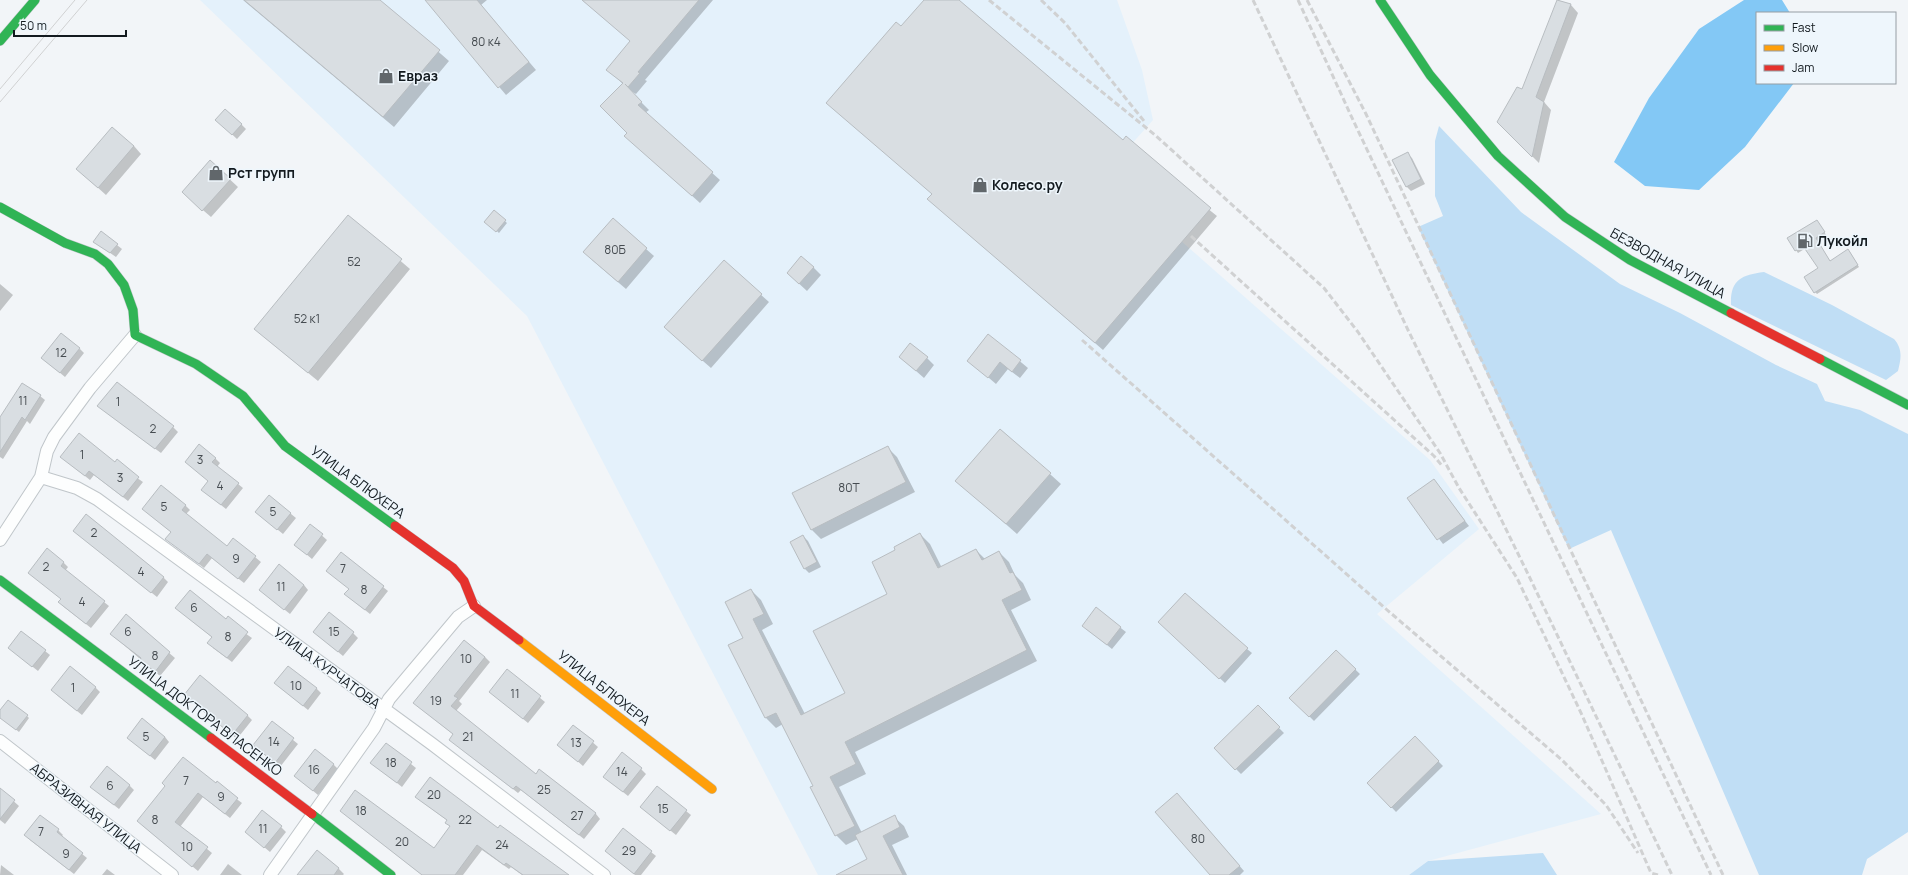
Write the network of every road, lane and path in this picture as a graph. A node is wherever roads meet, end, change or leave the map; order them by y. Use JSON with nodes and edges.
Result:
{"nodes":[{"id":1,"x":35,"y":0,"type":"edge"},
{"id":2,"x":1380,"y":0,"type":"edge"},
{"id":3,"x":0,"y":40,"type":"edge"},
{"id":4,"x":0,"y":207,"type":"edge"},
{"id":5,"x":135,"y":334,"type":"junction"},
{"id":6,"x":1908,"y":405,"type":"edge"},
{"id":7,"x":41,"y":477,"type":"junction"},
{"id":8,"x":0,"y":540,"type":"edge"},
{"id":9,"x":0,"y":580,"type":"edge"},
{"id":10,"x":474,"y":606,"type":"junction"},
{"id":11,"x":383,"y":709,"type":"junction"},
{"id":12,"x":0,"y":741,"type":"edge"},
{"id":13,"x":712,"y":789,"type":"dead end"},
{"id":14,"x":313,"y":816,"type":"junction"},
{"id":15,"x":172,"y":875,"type":"edge"},
{"id":16,"x":270,"y":875,"type":"edge"},
{"id":17,"x":391,"y":875,"type":"edge"},
{"id":18,"x":604,"y":875,"type":"edge"}],
"edges":[{"from":1,"to":3,"type":"street"},
{"from":2,"to":6,"type":"street","name":"БЕЗВОДНАЯ УЛИЦА"},
{"from":4,"to":5,"type":"street"},
{"from":5,"to":7,"type":"street"},
{"from":5,"to":10,"type":"street","name":"УЛИЦА БЛЮХЕРА"},
{"from":7,"to":8,"type":"street"},
{"from":7,"to":11,"type":"street","name":"УЛИЦА КУРЧАТОВА"},
{"from":9,"to":14,"type":"street","name":"УЛИЦА ДОКТОРА ВЛАСЕНКО"},
{"from":10,"to":11,"type":"street"},
{"from":10,"to":13,"type":"street","name":"УЛИЦА БЛЮХЕРА"},
{"from":11,"to":14,"type":"street"},
{"from":11,"to":18,"type":"street","name":"УЛИЦА КУРЧАТОВА"},
{"from":12,"to":15,"type":"street","name":"АБРАЗИВНАЯ УЛИЦА"},
{"from":14,"to":16,"type":"street"},
{"from":14,"to":17,"type":"street","name":"УЛИЦА ДОКТОРА ВЛАСЕНКО"}]}
